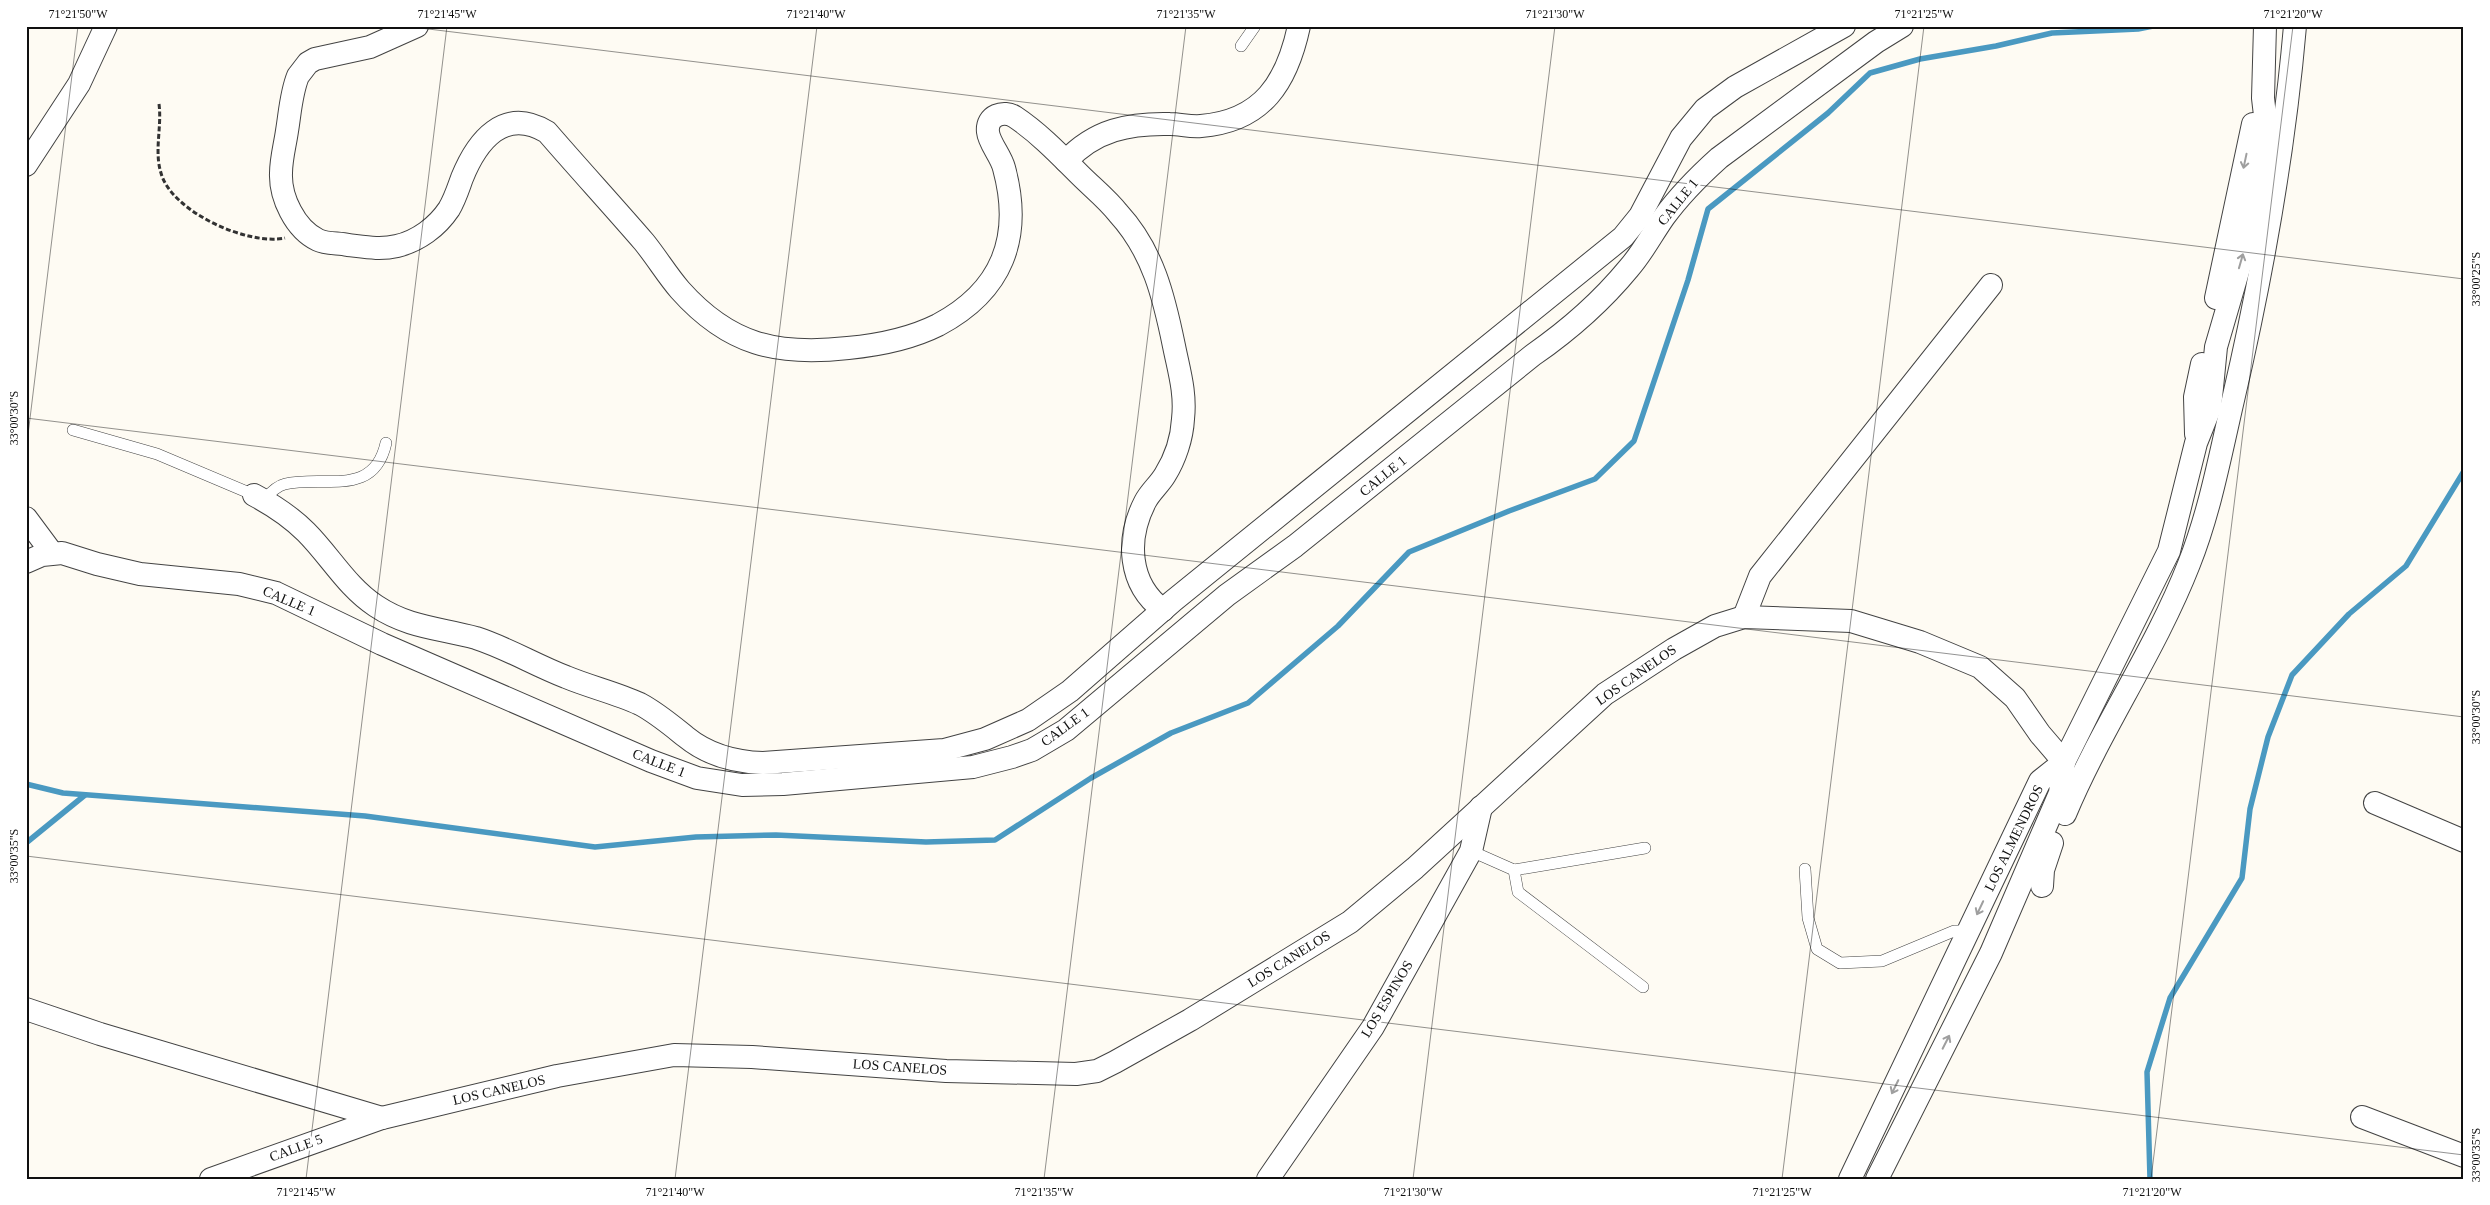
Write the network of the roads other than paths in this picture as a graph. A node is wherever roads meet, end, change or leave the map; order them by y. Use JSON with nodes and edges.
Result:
{"nodes":[{"id":1,"x":106,"y":26,"type":"edge"},
{"id":2,"x":417,"y":26,"type":"edge"},
{"id":3,"x":1255,"y":26,"type":"edge"},
{"id":4,"x":1299,"y":26,"type":"edge"},
{"id":5,"x":1844,"y":26,"type":"edge"},
{"id":6,"x":1902,"y":26,"type":"edge"},
{"id":7,"x":2265,"y":26,"type":"edge"},
{"id":8,"x":2295,"y":26,"type":"edge"},
{"id":9,"x":1241,"y":46,"type":"dead end"},
{"id":10,"x":1066,"y":161,"type":"junction"},
{"id":11,"x":26,"y":165,"type":"edge"},
{"id":12,"x":1991,"y":285,"type":"dead end"},
{"id":13,"x":73,"y":430,"type":"dead end"},
{"id":14,"x":386,"y":443,"type":"dead end"},
{"id":15,"x":259,"y":497,"type":"junction"},
{"id":16,"x":26,"y":518,"type":"edge"},
{"id":17,"x":52,"y":553,"type":"junction"},
{"id":18,"x":26,"y":562,"type":"edge"},
{"id":19,"x":1163,"y":610,"type":"junction"},
{"id":20,"x":1744,"y":617,"type":"junction"},
{"id":21,"x":2064,"y":762,"type":"junction"},
{"id":22,"x":2375,"y":803,"type":"dead end"},
{"id":23,"x":1481,"y":807,"type":"junction"},
{"id":24,"x":2464,"y":841,"type":"edge"},
{"id":25,"x":1645,"y":848,"type":"dead end"},
{"id":26,"x":1470,"y":851,"type":"junction"},
{"id":27,"x":1805,"y":869,"type":"dead end"},
{"id":28,"x":1514,"y":870,"type":"junction"},
{"id":29,"x":2042,"y":886,"type":"dead end"},
{"id":30,"x":1970,"y":931,"type":"junction"},
{"id":31,"x":1643,"y":987,"type":"dead end"},
{"id":32,"x":26,"y":1009,"type":"edge"},
{"id":33,"x":1910,"y":1057,"type":"junction"},
{"id":34,"x":1935,"y":1064,"type":"junction"},
{"id":35,"x":2362,"y":1117,"type":"dead end"},
{"id":36,"x":382,"y":1118,"type":"junction"},
{"id":37,"x":2464,"y":1156,"type":"edge"},
{"id":38,"x":211,"y":1179,"type":"edge"},
{"id":39,"x":1268,"y":1179,"type":"edge"},
{"id":40,"x":1850,"y":1179,"type":"edge"},
{"id":41,"x":1877,"y":1179,"type":"edge"}],
"edges":[{"from":1,"to":11,"type":"street"},
{"from":2,"to":10,"type":"street"},
{"from":3,"to":9,"type":"lane"},
{"from":4,"to":10,"type":"street"},
{"from":5,"to":19,"type":"street"},
{"from":6,"to":17,"type":"street","name":"CALLE 1"},
{"from":7,"to":21,"type":"street"},
{"from":8,"to":29,"type":"street"},
{"from":10,"to":19,"type":"street"},
{"from":12,"to":20,"type":"street"},
{"from":13,"to":15,"type":"lane"},
{"from":14,"to":15,"type":"lane"},
{"from":15,"to":19,"type":"street"},
{"from":16,"to":17,"type":"street"},
{"from":17,"to":18,"type":"street","name":"CALLE 1"},
{"from":20,"to":21,"type":"street","name":"LOS CANELOS"},
{"from":20,"to":23,"type":"street","name":"LOS CANELOS"},
{"from":21,"to":30,"type":"street","name":"LOS ALMENDROS","one_way":true},
{"from":34,"to":21,"type":"street","name":"LOS ALMENDROS","one_way":true},
{"from":22,"to":24,"type":"street"},
{"from":23,"to":26,"type":"street","name":"LOS ESPINOS"},
{"from":23,"to":36,"type":"street","name":"LOS CANELOS"},
{"from":25,"to":28,"type":"lane"},
{"from":26,"to":28,"type":"lane"},
{"from":26,"to":39,"type":"street","name":"LOS ESPINOS"},
{"from":27,"to":30,"type":"lane"},
{"from":28,"to":31,"type":"lane"},
{"from":30,"to":33,"type":"street","name":"LOS ALMENDROS"},
{"from":32,"to":36,"type":"street"},
{"from":33,"to":34,"type":"street"},
{"from":33,"to":40,"type":"street","name":"LOS ALMENDROS","one_way":true},
{"from":34,"to":41,"type":"street","name":"LOS ALMENDROS"},
{"from":35,"to":37,"type":"street"},
{"from":36,"to":38,"type":"street","name":"CALLE 5"}]}
